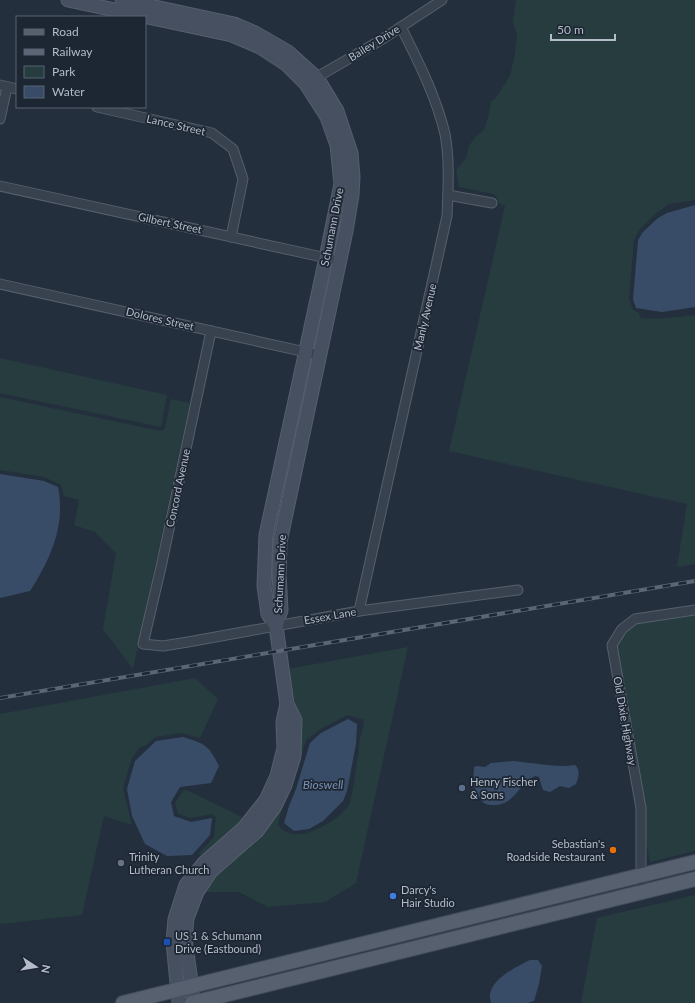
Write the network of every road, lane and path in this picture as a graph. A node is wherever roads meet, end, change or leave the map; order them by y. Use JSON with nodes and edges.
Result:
{"nodes":[{"id":1,"x":68,"y":0,"type":"edge"},
{"id":2,"x":122,"y":0,"type":"edge"},
{"id":3,"x":442,"y":0,"type":"edge"},
{"id":4,"x":143,"y":16,"type":"edge"},
{"id":5,"x":146,"y":17,"type":"edge"},
{"id":6,"x":401,"y":27,"type":"junction"},
{"id":7,"x":311,"y":81,"type":"junction"},
{"id":8,"x":4,"y":86,"type":"edge"},
{"id":9,"x":16,"y":89,"type":"edge"},
{"id":10,"x":101,"y":108,"type":"edge"},
{"id":11,"x":0,"y":119,"type":"edge"},
{"id":12,"x":0,"y":186,"type":"edge"},
{"id":13,"x":448,"y":195,"type":"junction"},
{"id":14,"x":492,"y":203,"type":"dead end"},
{"id":15,"x":231,"y":236,"type":"junction"},
{"id":16,"x":326,"y":258,"type":"junction"},
{"id":17,"x":340,"y":260,"type":"junction"},
{"id":18,"x":0,"y":284,"type":"edge"},
{"id":19,"x":211,"y":331,"type":"junction"},
{"id":20,"x":305,"y":352,"type":"junction"},
{"id":21,"x":320,"y":355,"type":"junction"},
{"id":22,"x":285,"y":445,"type":"junction"},
{"id":23,"x":299,"y":448,"type":"junction"},
{"id":24,"x":266,"y":535,"type":"junction"},
{"id":25,"x":281,"y":538,"type":"junction"},
{"id":26,"x":518,"y":590,"type":"dead end"},
{"id":27,"x":695,"y":610,"type":"edge"},
{"id":28,"x":359,"y":611,"type":"junction"},
{"id":29,"x":276,"y":626,"type":"junction"},
{"id":30,"x":144,"y":644,"type":"joint"},
{"id":31,"x":287,"y":704,"type":"junction"},
{"id":32,"x":695,"y":862,"type":"edge"},
{"id":33,"x":641,"y":875,"type":"junction"},
{"id":34,"x":695,"y":879,"type":"edge"},
{"id":35,"x":641,"y":892,"type":"junction"},
{"id":36,"x":192,"y":986,"type":"junction"},
{"id":37,"x":178,"y":996,"type":"edge"},
{"id":38,"x":123,"y":1003,"type":"edge"},
{"id":39,"x":193,"y":1003,"type":"edge"}],
"edges":[{"from":1,"to":4,"type":"street","name":"Schumann Drive"},
{"from":2,"to":7,"type":"street","name":"Schumann Drive"},
{"from":3,"to":6,"type":"street","name":"Bailey Drive"},
{"from":5,"to":7,"type":"street","name":"Schumann Drive"},
{"from":6,"to":7,"type":"street","name":"Bailey Drive"},
{"from":6,"to":13,"type":"street","name":"Manly Avenue"},
{"from":7,"to":16,"type":"street","name":"Schumann Drive"},
{"from":7,"to":17,"type":"street","name":"Schumann Drive"},
{"from":8,"to":9,"type":"street"},
{"from":8,"to":11,"type":"street"},
{"from":10,"to":15,"type":"street","name":"Lance Street"},
{"from":12,"to":15,"type":"street","name":"Gilbert Street"},
{"from":13,"to":14,"type":"street"},
{"from":13,"to":28,"type":"street","name":"Manly Avenue"},
{"from":15,"to":16,"type":"street","name":"Gilbert Street"},
{"from":16,"to":17,"type":"street","name":"Gilbert Street"},
{"from":16,"to":20,"type":"street","name":"Schumann Drive"},
{"from":17,"to":21,"type":"street","name":"Schumann Drive"},
{"from":18,"to":19,"type":"street","name":"Dolores Street"},
{"from":19,"to":20,"type":"street","name":"Dolores Street"},
{"from":19,"to":30,"type":"street","name":"Concord Avenue"},
{"from":20,"to":21,"type":"street","name":"Dolores Street"},
{"from":20,"to":22,"type":"street","name":"Schumann Drive"},
{"from":21,"to":23,"type":"street","name":"Schumann Drive"},
{"from":22,"to":23,"type":"street"},
{"from":22,"to":24,"type":"street","name":"Schumann Drive"},
{"from":23,"to":25,"type":"street","name":"Schumann Drive"},
{"from":24,"to":25,"type":"street"},
{"from":24,"to":29,"type":"street","name":"Schumann Drive"},
{"from":25,"to":29,"type":"street","name":"Schumann Drive"},
{"from":26,"to":28,"type":"street","name":"Essex Lane"},
{"from":27,"to":33,"type":"street","name":"Old Dixie Highway"},
{"from":28,"to":29,"type":"street","name":"Essex Lane"},
{"from":29,"to":30,"type":"street","name":"Essex Lane"},
{"from":29,"to":31,"type":"street","name":"Schumann Drive"},
{"from":31,"to":36,"type":"street","name":"Schumann Drive"},
{"from":31,"to":37,"type":"street","name":"Schumann Drive"},
{"from":32,"to":33,"type":"main road"},
{"from":33,"to":35,"type":"street","name":"Old Dixie Highway"},
{"from":33,"to":36,"type":"main road"},
{"from":34,"to":35,"type":"main road"},
{"from":35,"to":39,"type":"main road"},
{"from":36,"to":37,"type":"main road"},
{"from":36,"to":39,"type":"street","name":"Schumann Drive"},
{"from":37,"to":38,"type":"main road"}]}
